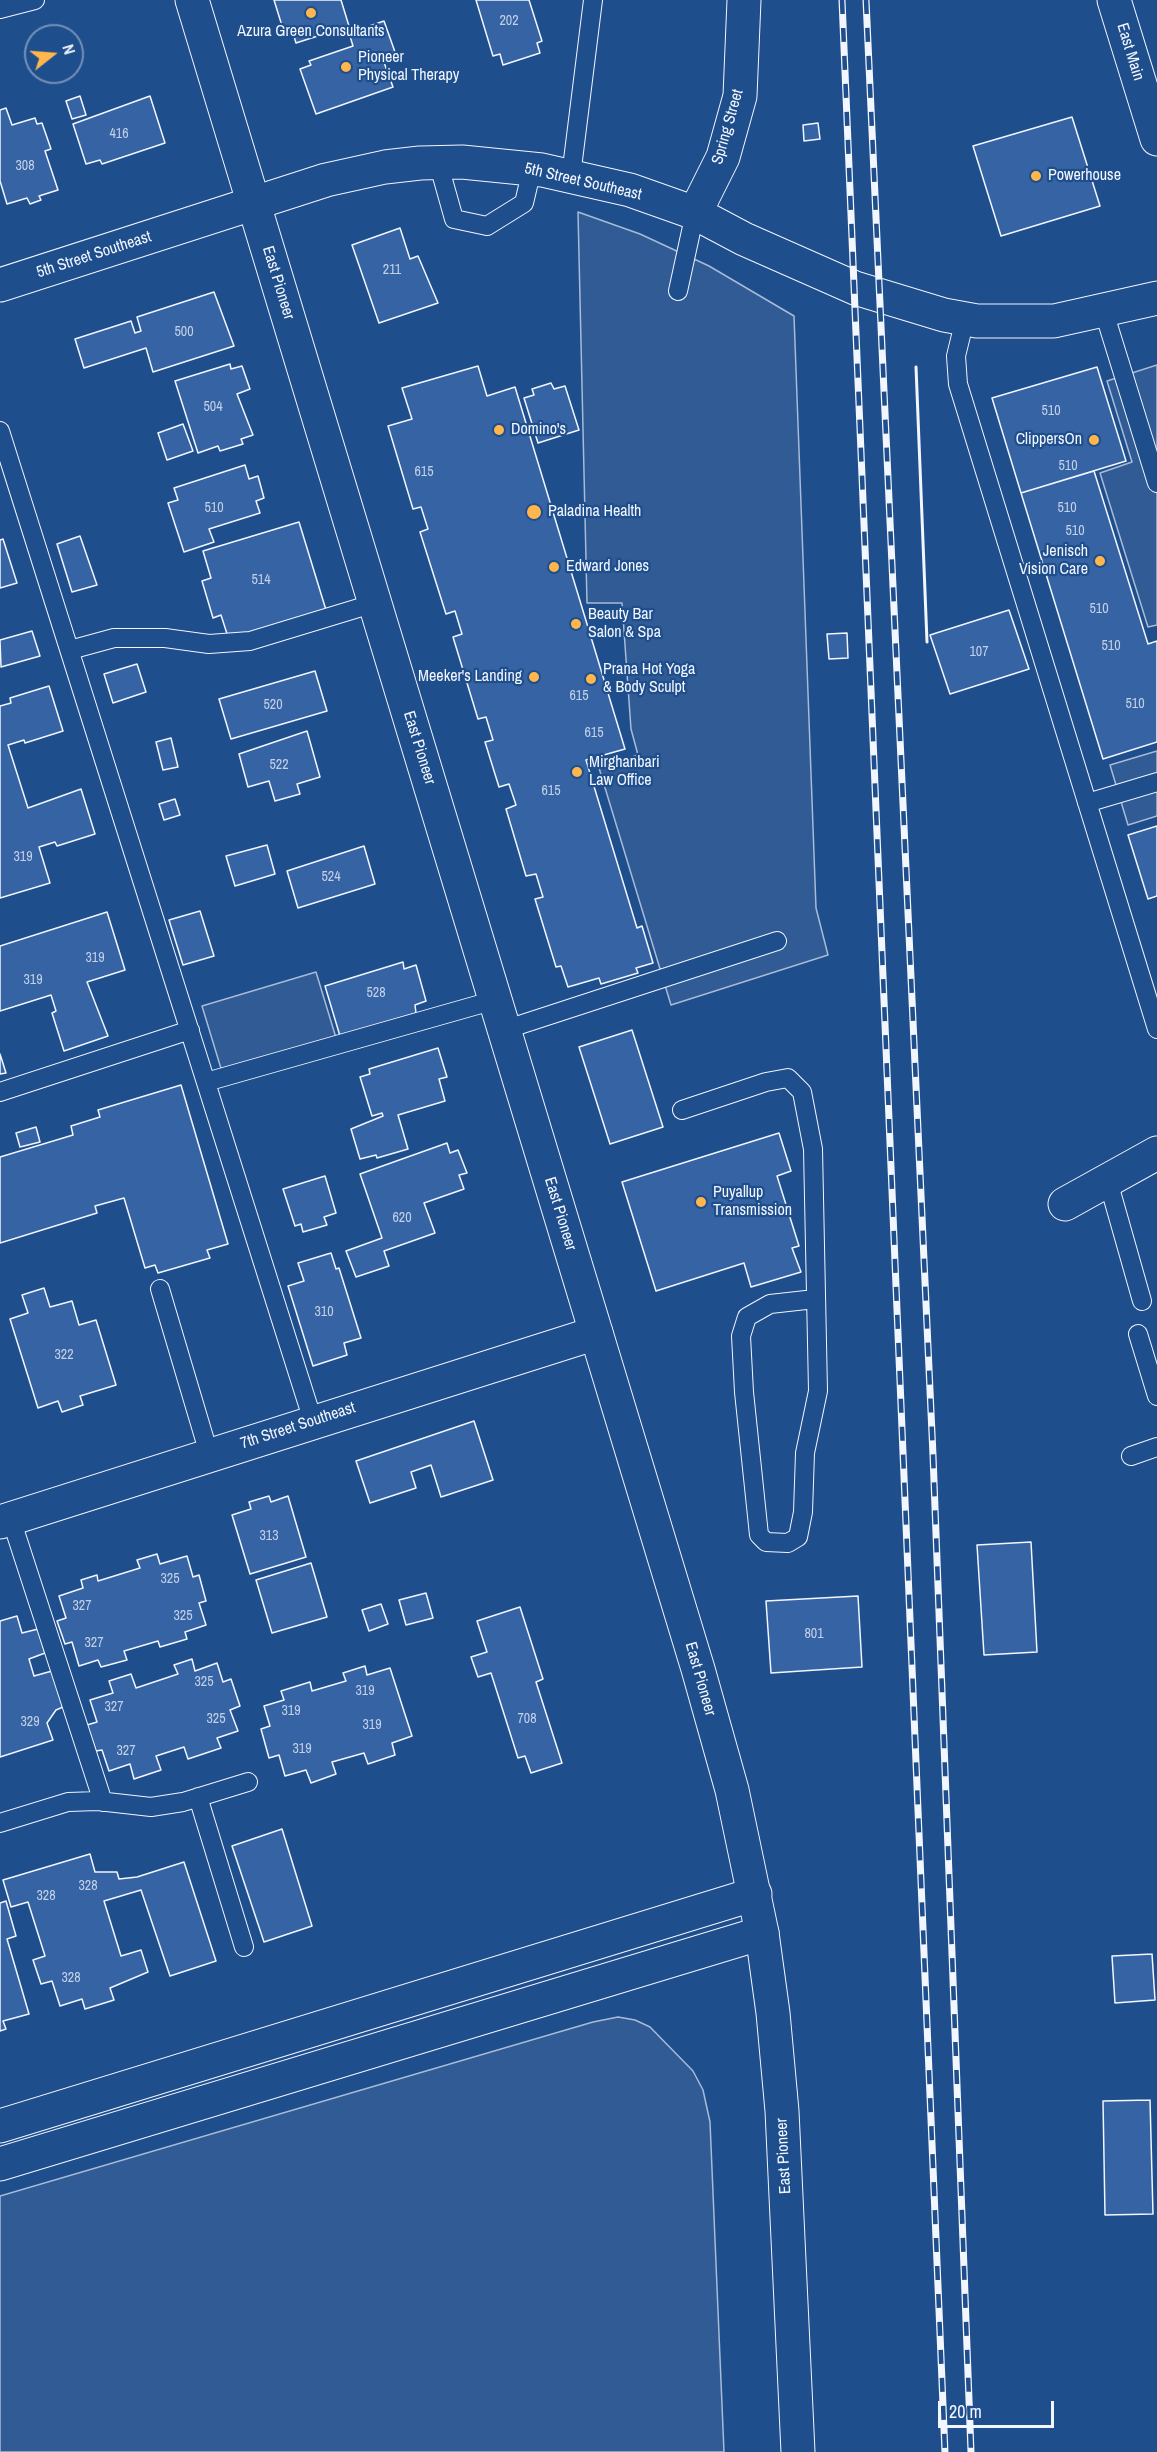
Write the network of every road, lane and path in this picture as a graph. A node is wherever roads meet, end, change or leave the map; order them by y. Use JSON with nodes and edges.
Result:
{"nodes":[{"id":1,"x":35,"y":0,"type":"edge"},
{"id":2,"x":192,"y":0,"type":"edge"},
{"id":3,"x":592,"y":0,"type":"edge"},
{"id":4,"x":744,"y":0,"type":"edge"},
{"id":5,"x":1114,"y":0,"type":"edge"},
{"id":6,"x":0,"y":9,"type":"edge"},
{"id":7,"x":1157,"y":139,"type":"edge"},
{"id":8,"x":438,"y":162,"type":"junction"},
{"id":9,"x":532,"y":169,"type":"junction"},
{"id":10,"x":571,"y":176,"type":"junction"},
{"id":11,"x":255,"y":204,"type":"junction"},
{"id":12,"x":695,"y":213,"type":"junction"},
{"id":13,"x":0,"y":285,"type":"edge"},
{"id":14,"x":678,"y":291,"type":"dead end"},
{"id":15,"x":1157,"y":298,"type":"edge"},
{"id":16,"x":1104,"y":312,"type":"junction"},
{"id":17,"x":965,"y":319,"type":"junction"},
{"id":18,"x":0,"y":431,"type":"edge"},
{"id":19,"x":1157,"y":483,"type":"edge"},
{"id":20,"x":375,"y":603,"type":"junction"},
{"id":21,"x":70,"y":650,"type":"junction"},
{"id":22,"x":1157,"y":782,"type":"edge"},
{"id":23,"x":1087,"y":803,"type":"junction"},
{"id":24,"x":777,"y":941,"type":"dead end"},
{"id":25,"x":500,"y":1015,"type":"junction"},
{"id":26,"x":1157,"y":1029,"type":"edge"},
{"id":27,"x":190,"y":1030,"type":"junction"},
{"id":28,"x":206,"y":1082,"type":"junction"},
{"id":29,"x":0,"y":1092,"type":"edge"},
{"id":30,"x":682,"y":1110,"type":"dead end"},
{"id":31,"x":1157,"y":1153,"type":"edge"},
{"id":32,"x":1108,"y":1181,"type":"junction"},
{"id":33,"x":1065,"y":1204,"type":"dead end"},
{"id":34,"x":160,"y":1289,"type":"dead end"},
{"id":35,"x":815,"y":1299,"type":"junction"},
{"id":36,"x":1142,"y":1301,"type":"dead end"},
{"id":37,"x":596,"y":1333,"type":"junction"},
{"id":38,"x":1138,"y":1334,"type":"dead end"},
{"id":39,"x":1157,"y":1396,"type":"edge"},
{"id":40,"x":313,"y":1421,"type":"junction"},
{"id":41,"x":1157,"y":1448,"type":"edge"},
{"id":42,"x":209,"y":1455,"type":"junction"},
{"id":43,"x":1131,"y":1456,"type":"dead end"},
{"id":44,"x":3,"y":1521,"type":"edge"},
{"id":45,"x":248,"y":1782,"type":"dead end"},
{"id":46,"x":198,"y":1797,"type":"junction"},
{"id":47,"x":103,"y":1802,"type":"junction"},
{"id":48,"x":0,"y":1822,"type":"edge"},
{"id":49,"x":755,"y":1894,"type":"junction"},
{"id":50,"x":762,"y":1933,"type":"junction"},
{"id":51,"x":244,"y":1947,"type":"dead end"},
{"id":52,"x":0,"y":2126,"type":"edge"},
{"id":53,"x":0,"y":2164,"type":"edge"},
{"id":54,"x":798,"y":2452,"type":"edge"}],
"edges":[{"from":1,"to":6,"type":"lane"},
{"from":2,"to":11,"type":"main road","name":"East Pioneer"},
{"from":3,"to":10,"type":"lane"},
{"from":4,"to":12,"type":"main road","name":"Spring Street"},
{"from":5,"to":7,"type":"main road","name":"East Main"},
{"from":8,"to":9,"type":"main road","name":"5th Street Southeast"},
{"from":8,"to":9,"type":"lane"},
{"from":8,"to":11,"type":"main road","name":"5th Street Southeast"},
{"from":9,"to":10,"type":"main road","name":"5th Street Southeast"},
{"from":10,"to":12,"type":"main road","name":"5th Street Southeast"},
{"from":11,"to":13,"type":"main road","name":"5th Street Southeast"},
{"from":11,"to":20,"type":"main road","name":"East Pioneer"},
{"from":12,"to":14,"type":"lane"},
{"from":12,"to":17,"type":"main road","name":"5th Street Southeast"},
{"from":15,"to":16,"type":"main road","name":"5th Street Southeast"},
{"from":16,"to":17,"type":"main road","name":"5th Street Southeast"},
{"from":16,"to":19,"type":"lane"},
{"from":17,"to":23,"type":"lane"},
{"from":18,"to":21,"type":"lane"},
{"from":20,"to":21,"type":"lane"},
{"from":20,"to":25,"type":"main road","name":"East Pioneer"},
{"from":21,"to":27,"type":"lane"},
{"from":22,"to":23,"type":"lane"},
{"from":23,"to":26,"type":"lane"},
{"from":24,"to":25,"type":"lane"},
{"from":25,"to":28,"type":"lane"},
{"from":25,"to":37,"type":"main road","name":"East Pioneer"},
{"from":27,"to":28,"type":"lane"},
{"from":27,"to":29,"type":"lane"},
{"from":28,"to":40,"type":"lane"},
{"from":30,"to":35,"type":"lane"},
{"from":31,"to":32,"type":"main road"},
{"from":32,"to":33,"type":"main road"},
{"from":32,"to":36,"type":"lane"},
{"from":34,"to":42,"type":"lane"},
{"from":35,"to":35,"type":"lane"},
{"from":37,"to":40,"type":"main road","name":"7th Street Southeast"},
{"from":37,"to":49,"type":"main road","name":"East Pioneer"},
{"from":38,"to":39,"type":"lane"},
{"from":40,"to":42,"type":"main road","name":"7th Street Southeast"},
{"from":41,"to":43,"type":"lane"},
{"from":42,"to":44,"type":"main road","name":"7th Street Southeast"},
{"from":44,"to":47,"type":"lane"},
{"from":45,"to":46,"type":"lane"},
{"from":46,"to":47,"type":"lane"},
{"from":46,"to":51,"type":"lane"},
{"from":47,"to":48,"type":"lane"},
{"from":49,"to":50,"type":"main road","name":"East Pioneer"},
{"from":49,"to":52,"type":"main road"},
{"from":50,"to":53,"type":"main road"},
{"from":50,"to":54,"type":"main road","name":"East Pioneer"}]}
